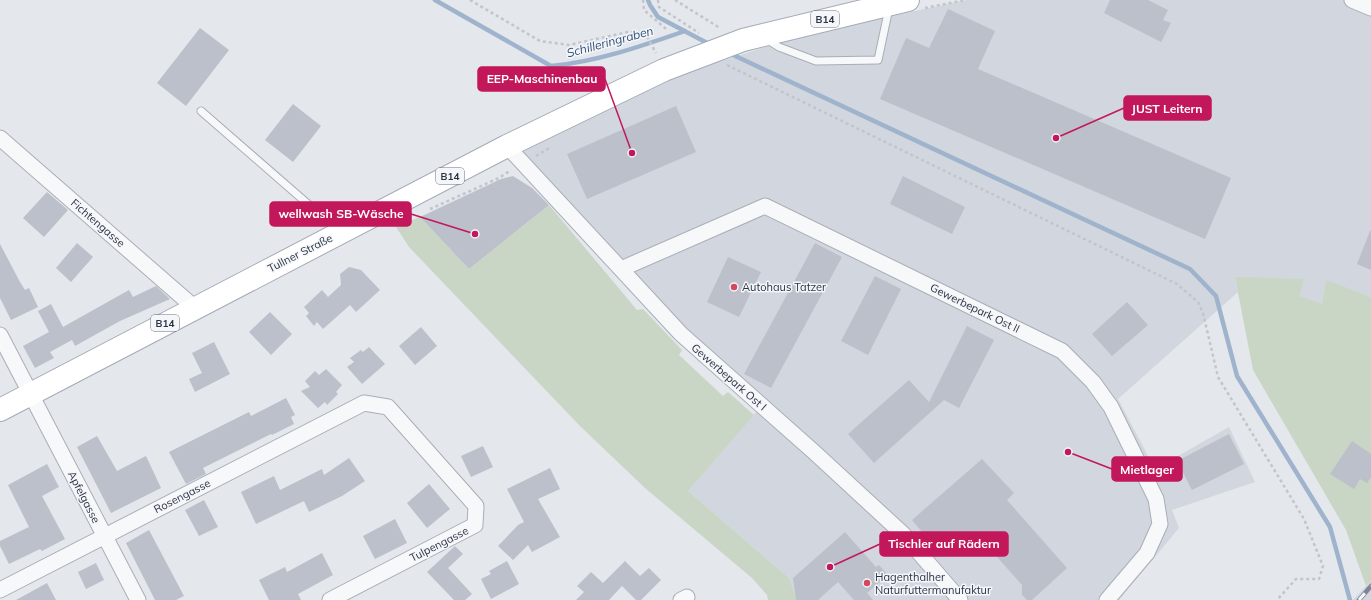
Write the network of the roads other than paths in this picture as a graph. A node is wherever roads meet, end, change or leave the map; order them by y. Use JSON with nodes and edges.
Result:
{"nodes":[{"id":1,"x":1352,"y":0,"type":"edge"},
{"id":2,"x":899,"y":2,"type":"edge"},
{"id":3,"x":1371,"y":8,"type":"edge"},
{"id":4,"x":751,"y":38,"type":"junction"},
{"id":5,"x":201,"y":111,"type":"dead end"},
{"id":6,"x":0,"y":138,"type":"edge"},
{"id":7,"x":507,"y":146,"type":"junction"},
{"id":8,"x":341,"y":232,"type":"junction"},
{"id":9,"x":620,"y":269,"type":"junction"},
{"id":10,"x":195,"y":308,"type":"junction"},
{"id":11,"x":0,"y":335,"type":"edge"},
{"id":12,"x":31,"y":394,"type":"junction"},
{"id":13,"x":364,"y":403,"type":"joint"},
{"id":14,"x":0,"y":410,"type":"edge"},
{"id":15,"x":104,"y":536,"type":"junction"},
{"id":16,"x":0,"y":590,"type":"edge"},
{"id":17,"x":138,"y":600,"type":"edge"},
{"id":18,"x":330,"y":600,"type":"edge"},
{"id":19,"x":960,"y":600,"type":"edge"},
{"id":20,"x":1107,"y":600,"type":"edge"}],
"edges":[{"from":1,"to":3,"type":"street"},
{"from":2,"to":4,"type":"main road","number":"B14"},
{"from":2,"to":4,"type":"lane"},
{"from":4,"to":7,"type":"main road","name":"Tullner Straße","number":"B14"},
{"from":5,"to":8,"type":"lane"},
{"from":6,"to":10,"type":"street","name":"Fichtengasse"},
{"from":7,"to":8,"type":"main road","name":"Tullner Straße","number":"B14"},
{"from":7,"to":9,"type":"street","name":"Gewerbepark Ost I"},
{"from":8,"to":10,"type":"main road","name":"Tullner Straße","number":"B14"},
{"from":9,"to":19,"type":"street","name":"Gewerbepark Ost I"},
{"from":9,"to":20,"type":"street","name":"Gewerbepark Ost II"},
{"from":10,"to":12,"type":"main road","name":"Tullner Straße","number":"B14"},
{"from":11,"to":12,"type":"street","name":"Apfelgasse"},
{"from":12,"to":14,"type":"main road","name":"Tullner Straße","number":"B14"},
{"from":12,"to":15,"type":"street","name":"Apfelgasse"},
{"from":13,"to":15,"type":"street","name":"Rosengasse"},
{"from":13,"to":18,"type":"street","name":"Tulpengasse"},
{"from":15,"to":16,"type":"street","name":"Rosengasse"},
{"from":15,"to":17,"type":"street","name":"Apfelgasse"}]}
